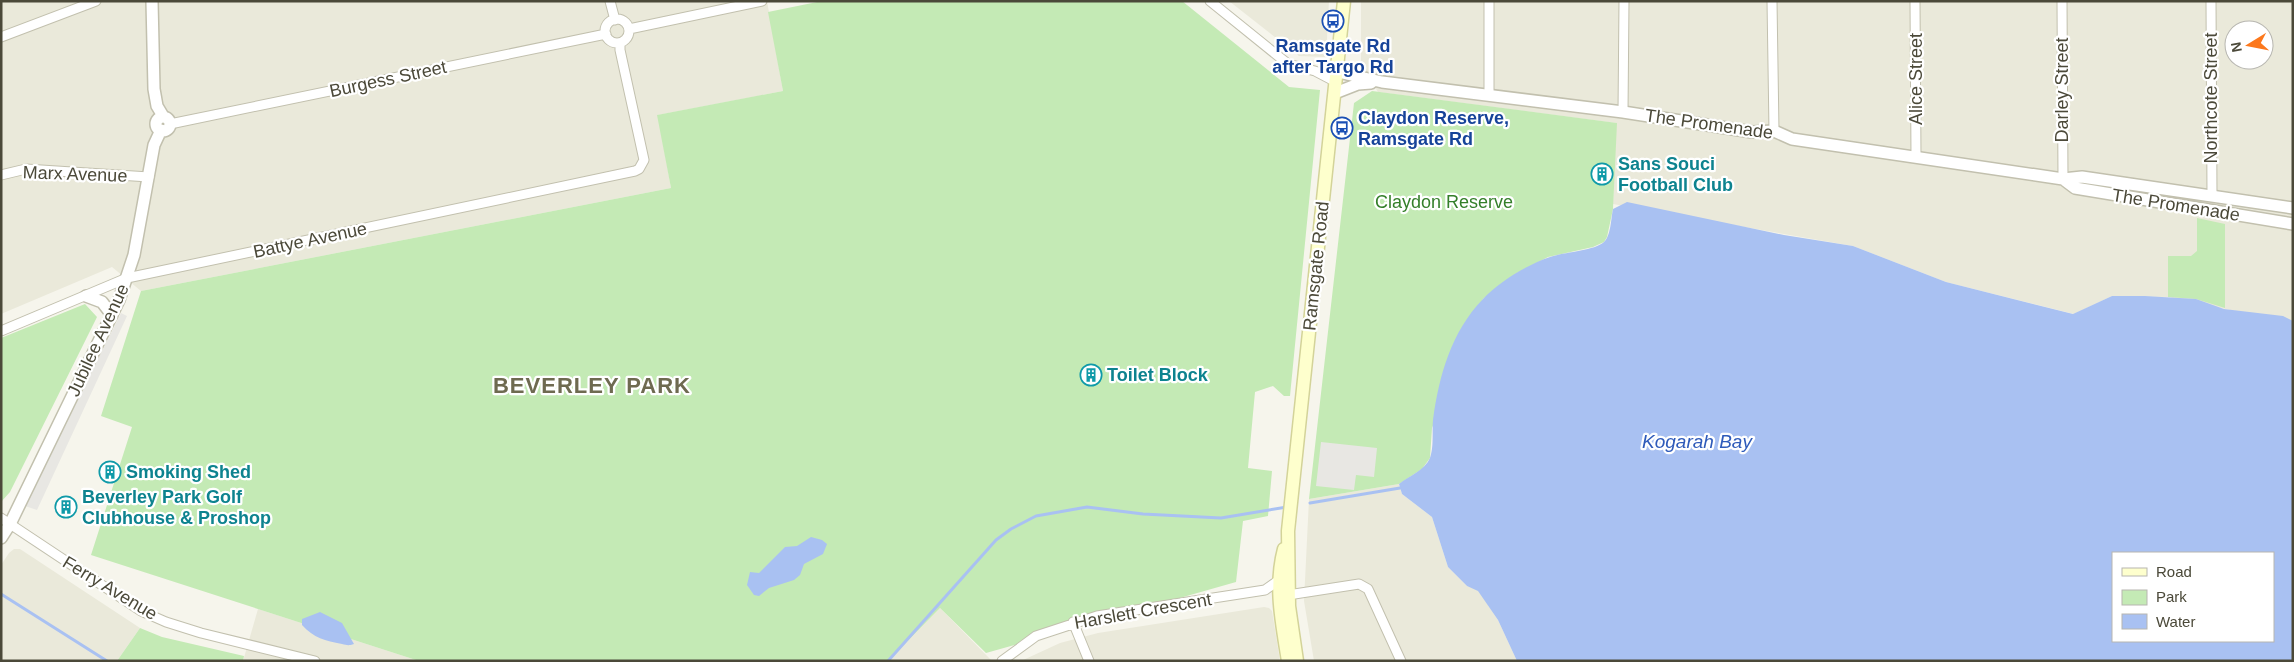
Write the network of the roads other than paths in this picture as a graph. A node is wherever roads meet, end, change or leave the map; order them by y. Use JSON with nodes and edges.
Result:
{"nodes":[{"id":1,"x":96,"y":1,"type":"edge"},
{"id":2,"x":152,"y":1,"type":"edge"},
{"id":3,"x":610,"y":1,"type":"edge"},
{"id":4,"x":762,"y":1,"type":"edge"},
{"id":5,"x":1210,"y":1,"type":"edge"},
{"id":6,"x":1344,"y":1,"type":"edge"},
{"id":7,"x":1489,"y":1,"type":"edge"},
{"id":8,"x":1624,"y":1,"type":"edge"},
{"id":9,"x":1772,"y":1,"type":"edge"},
{"id":10,"x":1915,"y":1,"type":"edge"},
{"id":11,"x":2062,"y":1,"type":"edge"},
{"id":12,"x":2211,"y":1,"type":"edge"},
{"id":13,"x":615,"y":20,"type":"junction"},
{"id":14,"x":629,"y":29,"type":"junction"},
{"id":15,"x":606,"y":34,"type":"junction"},
{"id":16,"x":1,"y":37,"type":"edge"},
{"id":17,"x":620,"y":43,"type":"junction"},
{"id":18,"x":1316,"y":71,"type":"junction"},
{"id":19,"x":1337,"y":77,"type":"junction"},
{"id":20,"x":1382,"y":82,"type":"junction"},
{"id":21,"x":1489,"y":95,"type":"junction"},
{"id":22,"x":1624,"y":112,"type":"junction"},
{"id":23,"x":165,"y":124,"type":"junction"},
{"id":24,"x":1774,"y":131,"type":"junction"},
{"id":25,"x":1916,"y":157,"type":"junction"},
{"id":26,"x":1,"y":174,"type":"edge"},
{"id":27,"x":149,"y":177,"type":"junction"},
{"id":28,"x":2063,"y":179,"type":"junction"},
{"id":29,"x":2212,"y":196,"type":"junction"},
{"id":30,"x":2293,"y":208,"type":"edge"},
{"id":31,"x":2293,"y":224,"type":"edge"},
{"id":32,"x":127,"y":278,"type":"junction"},
{"id":33,"x":86,"y":296,"type":"junction"},
{"id":34,"x":112,"y":316,"type":"junction"},
{"id":35,"x":1,"y":331,"type":"edge"},
{"id":36,"x":6,"y":521,"type":"edge"},
{"id":37,"x":1288,"y":531,"type":"junction"},
{"id":38,"x":1,"y":538,"type":"edge"},
{"id":39,"x":1279,"y":580,"type":"junction"},
{"id":40,"x":1265,"y":590,"type":"junction"},
{"id":41,"x":1283,"y":598,"type":"junction"},
{"id":42,"x":1073,"y":622,"type":"junction"},
{"id":43,"x":315,"y":661,"type":"edge"},
{"id":44,"x":1002,"y":661,"type":"edge"},
{"id":45,"x":1089,"y":661,"type":"edge"},
{"id":46,"x":1288,"y":661,"type":"edge"},
{"id":47,"x":1297,"y":661,"type":"edge"},
{"id":48,"x":1402,"y":661,"type":"edge"}],
"edges":[{"from":1,"to":16,"type":"street"},
{"from":2,"to":23,"type":"street"},
{"from":3,"to":13,"type":"street"},
{"from":4,"to":14,"type":"street"},
{"from":5,"to":18,"type":"street"},
{"from":6,"to":19,"type":"main road","name":"Ramsgate Road"},
{"from":7,"to":21,"type":"street"},
{"from":8,"to":22,"type":"street"},
{"from":9,"to":24,"type":"street"},
{"from":10,"to":25,"type":"street","name":"Alice Street"},
{"from":11,"to":28,"type":"street","name":"Darley Street"},
{"from":12,"to":29,"type":"street","name":"Northcote Street"},
{"from":13,"to":14,"type":"street"},
{"from":13,"to":15,"type":"street"},
{"from":14,"to":17,"type":"street"},
{"from":15,"to":17,"type":"street"},
{"from":15,"to":23,"type":"street","name":"Burgess Street"},
{"from":17,"to":32,"type":"street","name":"Battye Avenue"},
{"from":18,"to":19,"type":"street"},
{"from":18,"to":19,"type":"street"},
{"from":19,"to":20,"type":"street","name":"The Promenade"},
{"from":19,"to":20,"type":"street","name":"The Promenade"},
{"from":19,"to":37,"type":"main road","name":"Ramsgate Road"},
{"from":20,"to":21,"type":"street","name":"The Promenade"},
{"from":21,"to":22,"type":"street","name":"The Promenade"},
{"from":22,"to":24,"type":"street","name":"The Promenade"},
{"from":23,"to":27,"type":"street","name":"Jubilee Avenue"},
{"from":24,"to":25,"type":"street","name":"The Promenade"},
{"from":25,"to":28,"type":"street","name":"The Promenade"},
{"from":26,"to":27,"type":"street","name":"Marx Avenue"},
{"from":27,"to":32,"type":"street","name":"Jubilee Avenue"},
{"from":28,"to":29,"type":"street","name":"The Promenade"},
{"from":28,"to":31,"type":"street","name":"The Promenade"},
{"from":29,"to":30,"type":"street","name":"The Promenade"},
{"from":32,"to":33,"type":"street","name":"Battye Avenue"},
{"from":32,"to":34,"type":"street","name":"Jubilee Avenue"},
{"from":33,"to":34,"type":"street"},
{"from":33,"to":35,"type":"street","name":"Battye Avenue"},
{"from":34,"to":36,"type":"street","name":"Jubilee Avenue"},
{"from":36,"to":38,"type":"street","name":"Jubilee Avenue"},
{"from":36,"to":43,"type":"street","name":"Ferry Avenue"},
{"from":37,"to":39,"type":"main road","name":"Ramsgate Road"},
{"from":37,"to":41,"type":"main road","name":"Ramsgate Road"},
{"from":39,"to":40,"type":"street","name":"Harslett Crescent"},
{"from":39,"to":41,"type":"main road","name":"Ramsgate Road"},
{"from":40,"to":41,"type":"street"},
{"from":40,"to":42,"type":"street","name":"Harslett Crescent"},
{"from":41,"to":46,"type":"main road","name":"Ramsgate Road"},
{"from":41,"to":47,"type":"main road","name":"Ramsgate Road"},
{"from":41,"to":48,"type":"street"},
{"from":42,"to":44,"type":"street","name":"Harslett Crescent"},
{"from":42,"to":45,"type":"street"}]}
